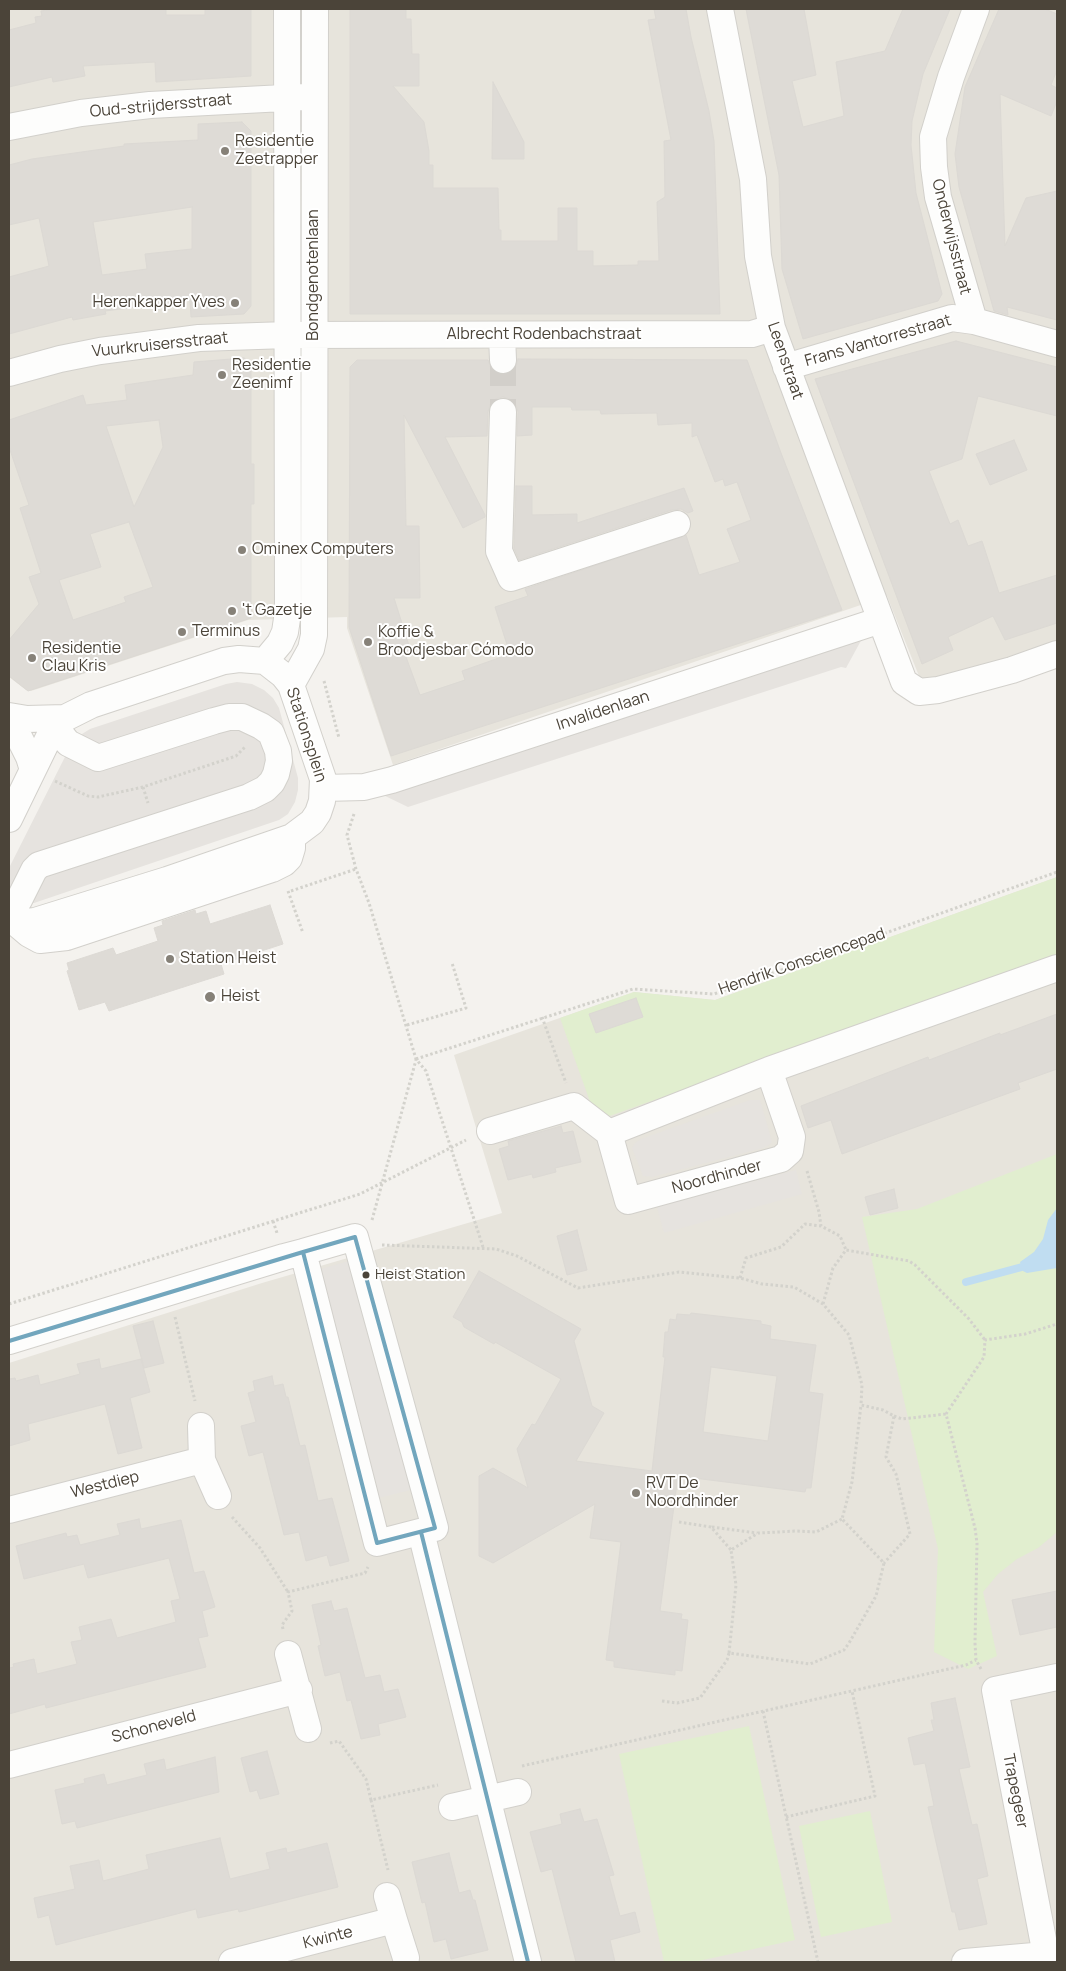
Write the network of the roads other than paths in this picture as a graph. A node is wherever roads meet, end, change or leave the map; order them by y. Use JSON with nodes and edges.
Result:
{"nodes":[{"id":1,"x":287,"y":9,"type":"edge"},
{"id":2,"x":315,"y":9,"type":"edge"},
{"id":3,"x":720,"y":9,"type":"edge"},
{"id":4,"x":976,"y":9,"type":"edge"},
{"id":5,"x":315,"y":96,"type":"junction"},
{"id":6,"x":287,"y":98,"type":"junction"},
{"id":7,"x":9,"y":127,"type":"edge"},
{"id":8,"x":974,"y":321,"type":"junction"},
{"id":9,"x":772,"y":328,"type":"junction"},
{"id":10,"x":287,"y":335,"type":"junction"},
{"id":11,"x":314,"y":336,"type":"junction"},
{"id":12,"x":1057,"y":344,"type":"edge"},
{"id":13,"x":786,"y":367,"type":"junction"},
{"id":14,"x":9,"y":373,"type":"edge"},
{"id":15,"x":503,"y":412,"type":"tunnel mouth"},
{"id":16,"x":676,"y":524,"type":"dead end"},
{"id":17,"x":881,"y":620,"type":"junction"},
{"id":18,"x":1057,"y":654,"type":"edge"},
{"id":19,"x":265,"y":661,"type":"junction"},
{"id":20,"x":291,"y":685,"type":"junction"},
{"id":21,"x":9,"y":717,"type":"edge"},
{"id":22,"x":61,"y":723,"type":"junction"},
{"id":23,"x":33,"y":770,"type":"junction"},
{"id":24,"x":323,"y":788,"type":"junction"},
{"id":25,"x":9,"y":819,"type":"edge"},
{"id":26,"x":11,"y":919,"type":"edge"},
{"id":27,"x":1057,"y":968,"type":"edge"},
{"id":28,"x":769,"y":1070,"type":"junction"},
{"id":29,"x":490,"y":1131,"type":"road end"},
{"id":30,"x":609,"y":1133,"type":"junction"},
{"id":31,"x":303,"y":1252,"type":"junction"},
{"id":32,"x":9,"y":1342,"type":"edge"},
{"id":33,"x":201,"y":1426,"type":"road end"},
{"id":34,"x":202,"y":1460,"type":"junction"},
{"id":35,"x":218,"y":1496,"type":"road end"},
{"id":36,"x":9,"y":1510,"type":"edge"},
{"id":37,"x":421,"y":1532,"type":"junction"},
{"id":38,"x":288,"y":1654,"type":"road end"},
{"id":39,"x":1057,"y":1677,"type":"edge"},
{"id":40,"x":299,"y":1690,"type":"junction"},
{"id":41,"x":308,"y":1729,"type":"road end"},
{"id":42,"x":9,"y":1765,"type":"edge"},
{"id":43,"x":515,"y":1780,"type":"road end"},
{"id":44,"x":483,"y":1788,"type":"junction"},
{"id":45,"x":449,"y":1795,"type":"road end"},
{"id":46,"x":387,"y":1896,"type":"road end"},
{"id":47,"x":394,"y":1920,"type":"junction"},
{"id":48,"x":1049,"y":1929,"type":"edge"},
{"id":49,"x":1052,"y":1955,"type":"edge"},
{"id":50,"x":406,"y":1958,"type":"dead end"},
{"id":51,"x":232,"y":1962,"type":"edge"},
{"id":52,"x":528,"y":1962,"type":"edge"},
{"id":53,"x":972,"y":1962,"type":"edge"}],
"edges":[{"from":1,"to":6,"type":"street","name":"Bondgenotenlaan"},
{"from":2,"to":5,"type":"street","name":"Bondgenotenlaan"},
{"from":3,"to":9,"type":"street","name":"Leenstraat"},
{"from":4,"to":8,"type":"street","name":"Onderwijsstraat"},
{"from":5,"to":6,"type":"street","name":"Oud-strijdersstraat"},
{"from":5,"to":11,"type":"street","name":"Bondgenotenlaan"},
{"from":6,"to":7,"type":"street","name":"Oud-strijdersstraat"},
{"from":6,"to":10,"type":"street","name":"Bondgenotenlaan"},
{"from":8,"to":12,"type":"street","name":"Frans Vantorrestraat"},
{"from":8,"to":13,"type":"street","name":"Frans Vantorrestraat"},
{"from":9,"to":11,"type":"street","name":"Albrecht Rodenbachstraat"},
{"from":9,"to":13,"type":"street","name":"Leenstraat"},
{"from":10,"to":11,"type":"street","name":"Vuurkruisersstraat"},
{"from":10,"to":14,"type":"street","name":"Vuurkruisersstraat"},
{"from":10,"to":19,"type":"street","name":"Bondgenotenlaan"},
{"from":11,"to":20,"type":"street","name":"Bondgenotenlaan"},
{"from":13,"to":17,"type":"street","name":"Leenstraat"},
{"from":15,"to":16,"type":"street"},
{"from":17,"to":18,"type":"street","name":"Leenstraat"},
{"from":17,"to":24,"type":"street","name":"Invalidenlaan"},
{"from":19,"to":20,"type":"street","name":"Stationsplein"},
{"from":19,"to":22,"type":"street"},
{"from":20,"to":24,"type":"street","name":"Stationsplein"},
{"from":21,"to":22,"type":"street"},
{"from":21,"to":23,"type":"street"},
{"from":22,"to":23,"type":"street"},
{"from":22,"to":26,"type":"street"},
{"from":23,"to":25,"type":"street"},
{"from":24,"to":26,"type":"street","name":"Stationsplein"},
{"from":27,"to":28,"type":"street"},
{"from":28,"to":30,"type":"street"},
{"from":28,"to":30,"type":"street","name":"Noordhinder"},
{"from":29,"to":30,"type":"street"},
{"from":31,"to":32,"type":"street"},
{"from":31,"to":37,"type":"street"},
{"from":31,"to":37,"type":"street"},
{"from":33,"to":34,"type":"street"},
{"from":34,"to":35,"type":"street"},
{"from":34,"to":36,"type":"street","name":"Westdiep"},
{"from":37,"to":44,"type":"street"},
{"from":38,"to":40,"type":"street"},
{"from":39,"to":48,"type":"street","name":"Trapegeer"},
{"from":40,"to":41,"type":"street"},
{"from":40,"to":42,"type":"street","name":"Schoneveld"},
{"from":43,"to":44,"type":"street"},
{"from":44,"to":45,"type":"street"},
{"from":44,"to":52,"type":"street"},
{"from":46,"to":47,"type":"street"},
{"from":47,"to":50,"type":"street"},
{"from":47,"to":51,"type":"street","name":"Kwinte"},
{"from":48,"to":49,"type":"street","name":"Trapegeer"},
{"from":49,"to":53,"type":"street"}]}
